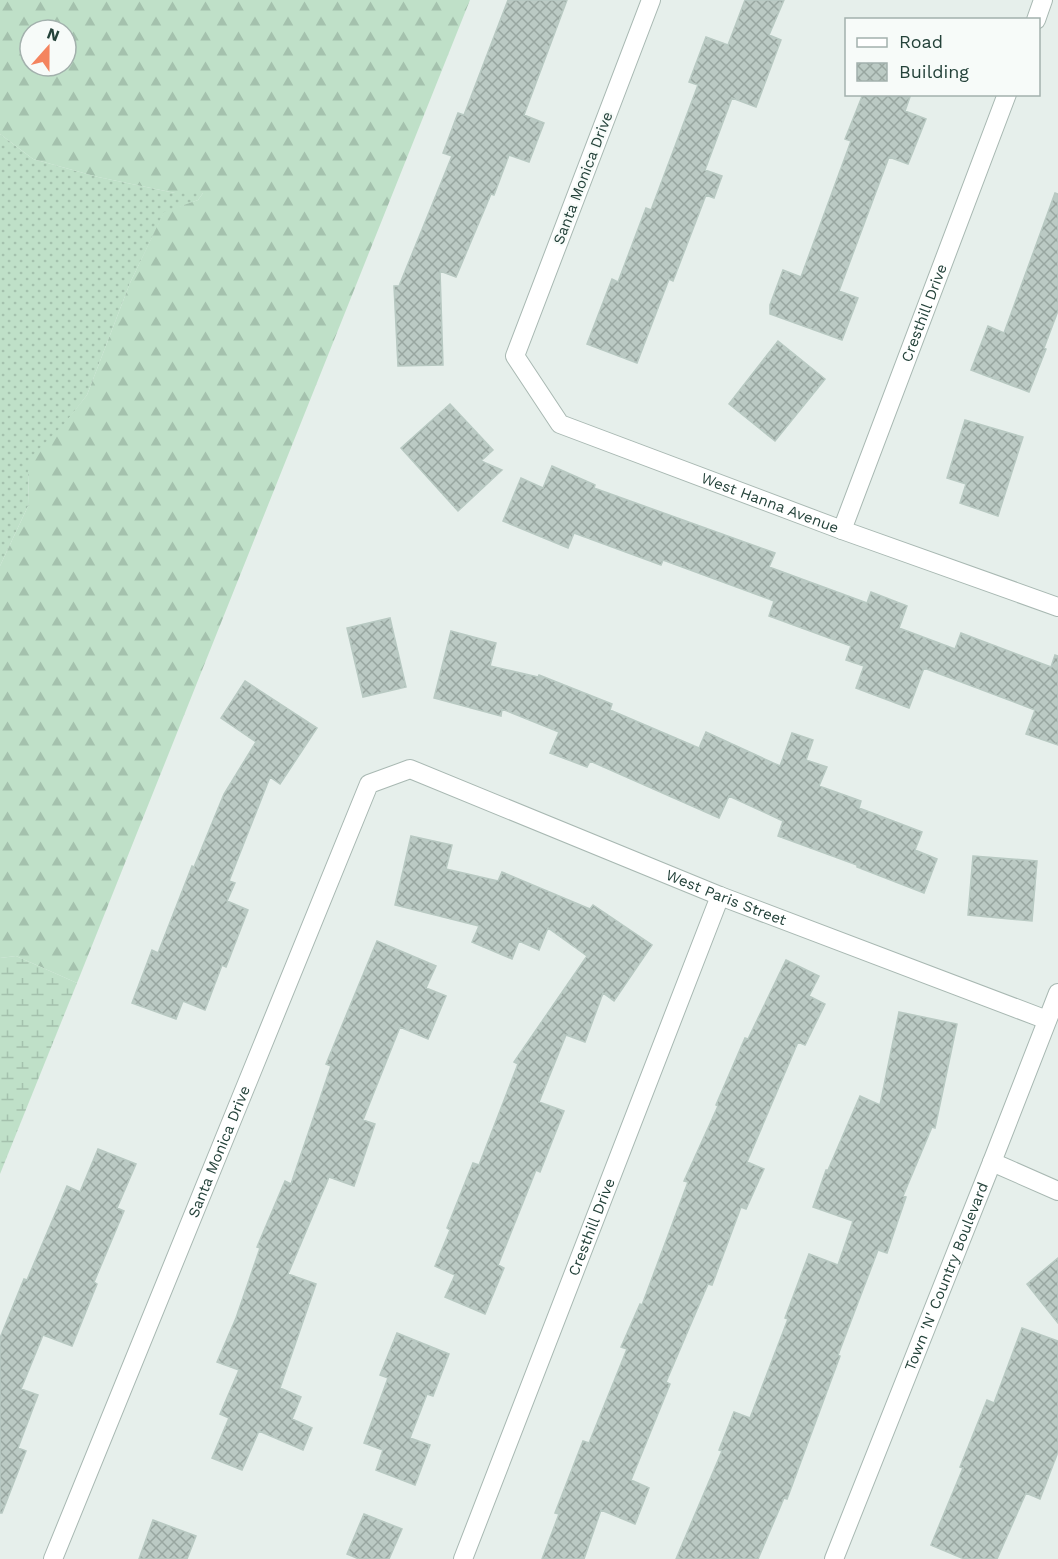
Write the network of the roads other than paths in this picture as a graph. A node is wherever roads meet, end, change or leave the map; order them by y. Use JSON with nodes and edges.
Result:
{"nodes":[{"id":1,"x":651,"y":0,"type":"edge"},
{"id":2,"x":1043,"y":0,"type":"edge"},
{"id":3,"x":1037,"y":18,"type":"edge"},
{"id":4,"x":1006,"y":96,"type":"edge"},
{"id":5,"x":515,"y":356,"type":"joint"},
{"id":6,"x":842,"y":530,"type":"junction"},
{"id":7,"x":1058,"y":606,"type":"edge"},
{"id":8,"x":410,"y":769,"type":"joint"},
{"id":9,"x":720,"y":896,"type":"junction"},
{"id":10,"x":1058,"y":993,"type":"edge"},
{"id":11,"x":1047,"y":1020,"type":"junction"},
{"id":12,"x":992,"y":1162,"type":"junction"},
{"id":13,"x":1058,"y":1191,"type":"edge"},
{"id":14,"x":53,"y":1559,"type":"edge"},
{"id":15,"x":463,"y":1559,"type":"edge"},
{"id":16,"x":834,"y":1559,"type":"edge"}],
"edges":[{"from":1,"to":5,"type":"street","name":"Santa Monica Drive"},
{"from":2,"to":3,"type":"street"},
{"from":4,"to":6,"type":"street","name":"Cresthill Drive"},
{"from":5,"to":6,"type":"street","name":"West Hanna Avenue"},
{"from":6,"to":7,"type":"street","name":"West Hanna Avenue"},
{"from":8,"to":9,"type":"street","name":"West Paris Street"},
{"from":8,"to":14,"type":"street","name":"Santa Monica Drive"},
{"from":9,"to":11,"type":"street","name":"West Paris Street"},
{"from":9,"to":15,"type":"street","name":"Cresthill Drive"},
{"from":10,"to":11,"type":"street","name":"Town 'N' Country Boulevard"},
{"from":11,"to":12,"type":"street","name":"Town 'N' Country Boulevard"},
{"from":12,"to":13,"type":"street"},
{"from":12,"to":16,"type":"street","name":"Town 'N' Country Boulevard"}]}
